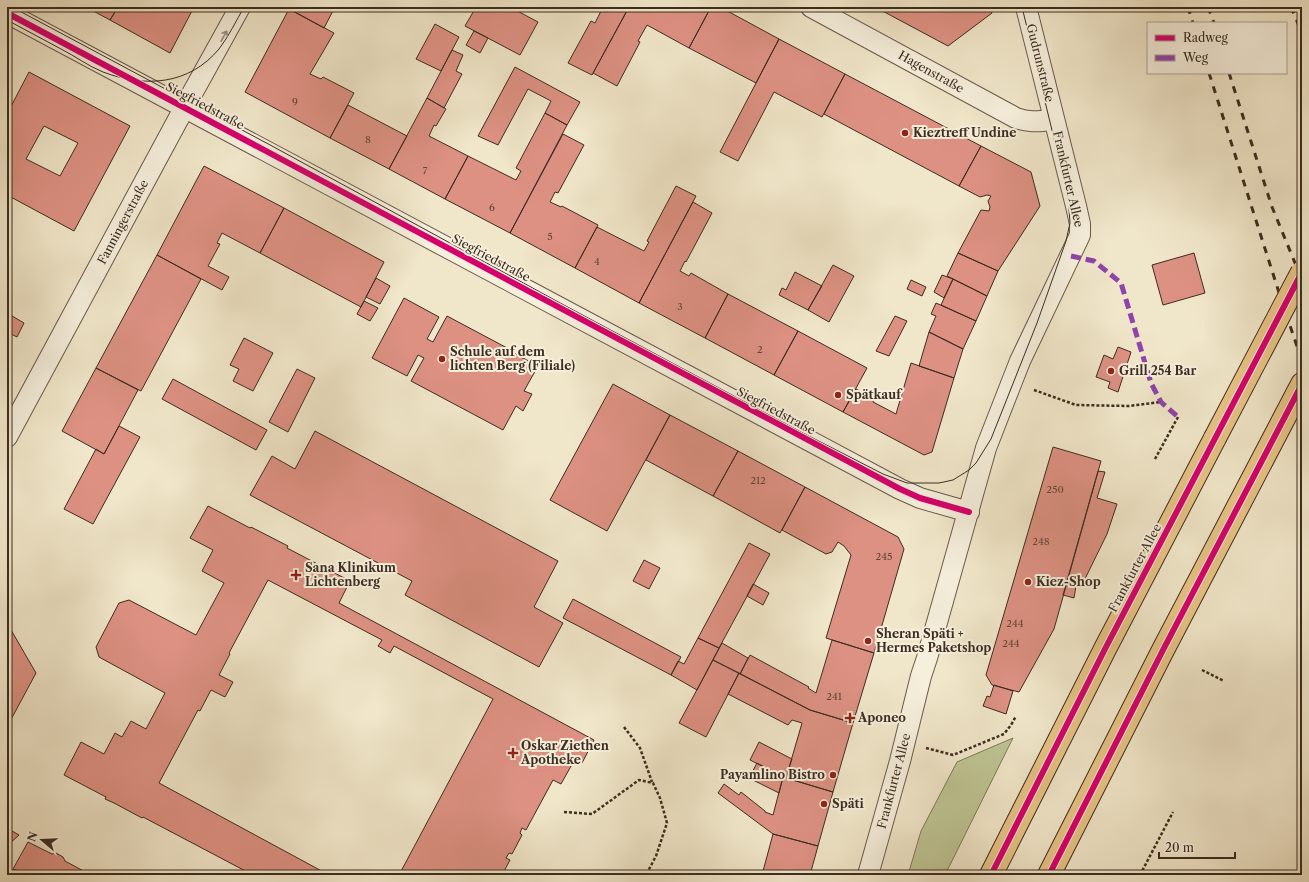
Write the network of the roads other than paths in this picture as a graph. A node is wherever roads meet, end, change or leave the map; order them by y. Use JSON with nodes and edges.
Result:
{"nodes":[{"id":1,"x":240,"y":7,"type":"edge"},
{"id":2,"x":811,"y":7,"type":"edge"},
{"id":3,"x":1026,"y":7,"type":"edge"},
{"id":4,"x":7,"y":13,"type":"edge"},
{"id":5,"x":185,"y":108,"type":"junction"},
{"id":6,"x":1054,"y":120,"type":"junction"},
{"id":7,"x":1302,"y":272,"type":"edge"},
{"id":8,"x":1302,"y":384,"type":"edge"},
{"id":9,"x":7,"y":437,"type":"edge"},
{"id":10,"x":968,"y":512,"type":"junction"},
{"id":11,"x":868,"y":875,"type":"edge"},
{"id":12,"x":991,"y":875,"type":"edge"},
{"id":13,"x":1049,"y":875,"type":"edge"}],
"edges":[{"from":5,"to":1,"type":"street","name":"Fanningerstraße","one_way":true},
{"from":2,"to":6,"type":"street","name":"Hagenstraße"},
{"from":3,"to":6,"type":"street","name":"Gudrunstraße"},
{"from":4,"to":5,"type":"street","name":"Siegfriedstraße"},
{"from":5,"to":9,"type":"street","name":"Fanningerstraße"},
{"from":5,"to":10,"type":"street","name":"Siegfriedstraße"},
{"from":6,"to":10,"type":"street","name":"Frankfurter Allee"},
{"from":7,"to":12,"type":"main road","name":"Frankfurter Allee","bridge":true},
{"from":8,"to":13,"type":"main road"},
{"from":10,"to":11,"type":"street","name":"Frankfurter Allee"}]}
